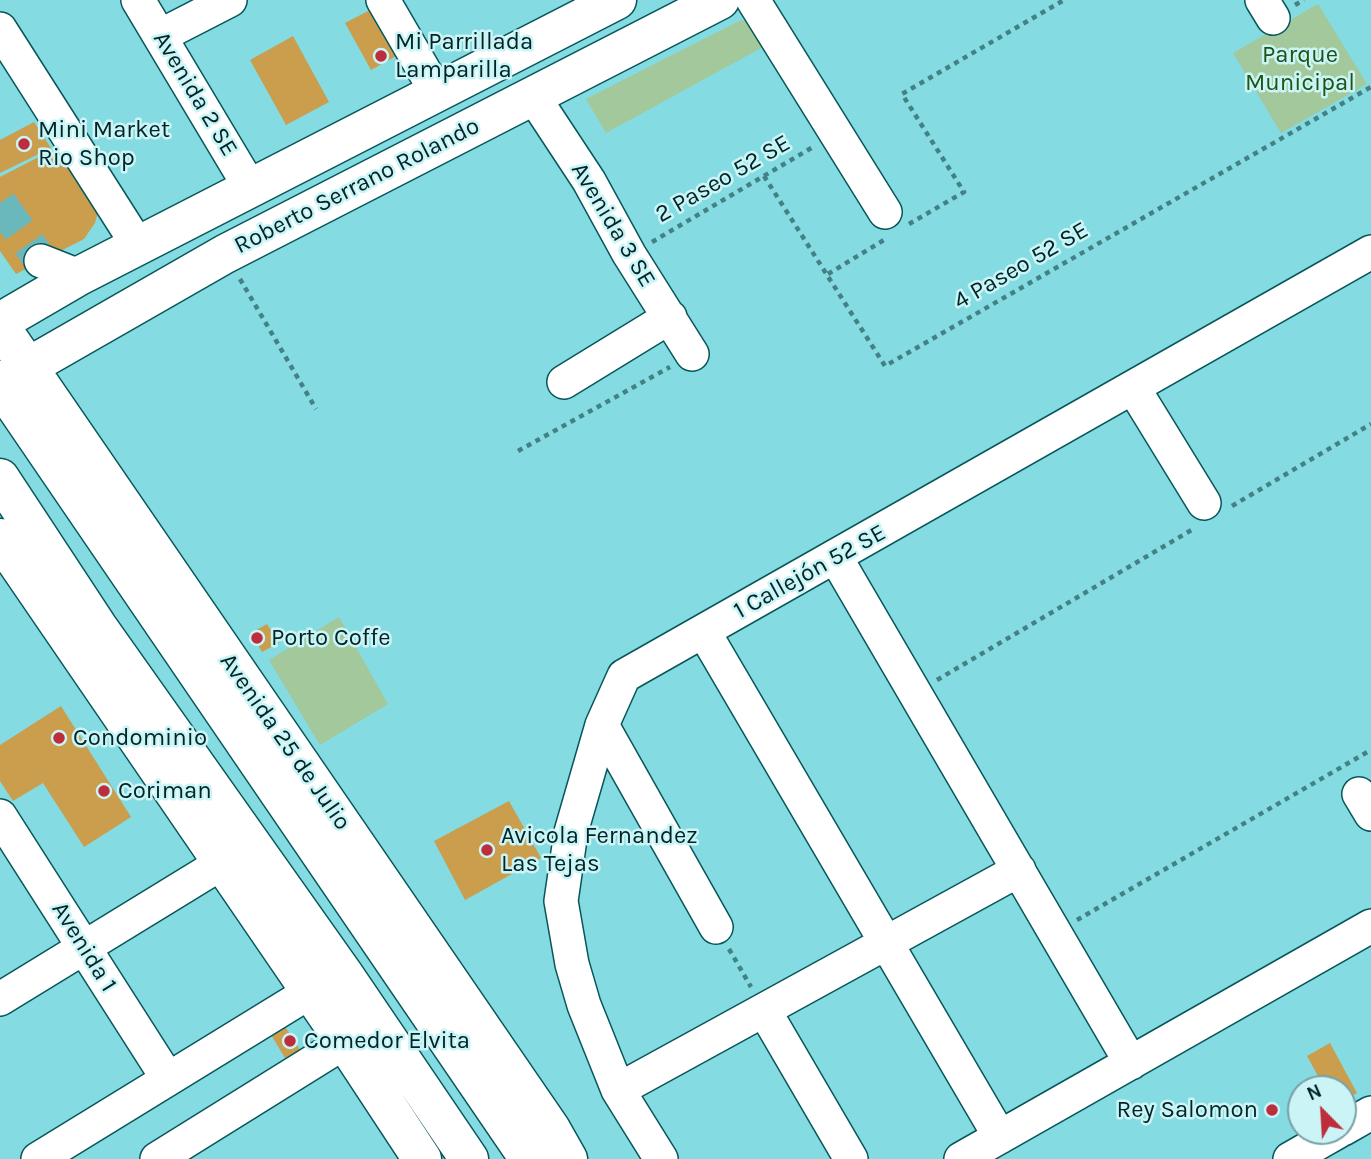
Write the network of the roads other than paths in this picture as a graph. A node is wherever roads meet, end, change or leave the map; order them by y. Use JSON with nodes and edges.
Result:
{"nodes":[{"id":1,"x":138,"y":0,"type":"edge"},
{"id":2,"x":230,"y":0,"type":"edge"},
{"id":3,"x":383,"y":0,"type":"edge"},
{"id":4,"x":617,"y":0,"type":"edge"},
{"id":5,"x":720,"y":0,"type":"edge"},
{"id":6,"x":753,"y":0,"type":"edge"},
{"id":7,"x":0,"y":29,"type":"edge"},
{"id":8,"x":160,"y":36,"type":"junction"},
{"id":9,"x":437,"y":93,"type":"junction"},
{"id":10,"x":533,"y":96,"type":"junction"},
{"id":11,"x":251,"y":189,"type":"junction"},
{"id":12,"x":290,"y":221,"type":"junction"},
{"id":13,"x":892,"y":226,"type":"road end"},
{"id":14,"x":139,"y":247,"type":"junction"},
{"id":15,"x":1371,"y":252,"type":"edge"},
{"id":16,"x":41,"y":261,"type":"tunnel mouth"},
{"id":17,"x":79,"y":276,"type":"junction"},
{"id":18,"x":670,"y":317,"type":"junction"},
{"id":19,"x":0,"y":324,"type":"edge"},
{"id":20,"x":692,"y":354,"type":"road end"},
{"id":21,"x":9,"y":378,"type":"edge"},
{"id":22,"x":564,"y":382,"type":"dead end"},
{"id":23,"x":1134,"y":389,"type":"junction"},
{"id":24,"x":0,"y":478,"type":"edge"},
{"id":25,"x":1211,"y":512,"type":"road end"},
{"id":26,"x":0,"y":538,"type":"edge"},
{"id":27,"x":836,"y":558,"type":"junction"},
{"id":28,"x":704,"y":632,"type":"junction"},
{"id":29,"x":601,"y":725,"type":"junction"},
{"id":30,"x":3,"y":827,"type":"edge"},
{"id":31,"x":222,"y":863,"type":"junction"},
{"id":32,"x":1019,"y":870,"type":"junction"},
{"id":33,"x":1371,"y":926,"type":"edge"},
{"id":34,"x":716,"y":927,"type":"road end"},
{"id":35,"x":886,"y":943,"type":"junction"},
{"id":36,"x":84,"y":946,"type":"junction"},
{"id":37,"x":310,"y":992,"type":"junction"},
{"id":38,"x":0,"y":999,"type":"edge"},
{"id":39,"x":764,"y":1010,"type":"junction"},
{"id":40,"x":345,"y":1042,"type":"junction"},
{"id":41,"x":1131,"y":1063,"type":"junction"},
{"id":42,"x":168,"y":1079,"type":"junction"},
{"id":43,"x":618,"y":1090,"type":"junction"},
{"id":44,"x":1000,"y":1137,"type":"junction"},
{"id":45,"x":1315,"y":1145,"type":"edge"},
{"id":46,"x":1293,"y":1158,"type":"edge"},
{"id":47,"x":38,"y":1159,"type":"edge"},
{"id":48,"x":157,"y":1159,"type":"edge"},
{"id":49,"x":422,"y":1159,"type":"edge"},
{"id":50,"x":469,"y":1159,"type":"edge"},
{"id":51,"x":529,"y":1159,"type":"edge"},
{"id":52,"x":568,"y":1159,"type":"edge"},
{"id":53,"x":661,"y":1159,"type":"edge"},
{"id":54,"x":851,"y":1159,"type":"edge"},
{"id":55,"x":961,"y":1159,"type":"edge"}],
"edges":[{"from":1,"to":8,"type":"street","name":"Avenida 2 SE"},
{"from":2,"to":8,"type":"street"},
{"from":3,"to":9,"type":"street"},
{"from":4,"to":9,"type":"main road","name":"Roberto Serrano Rolando"},
{"from":5,"to":10,"type":"main road","name":"Roberto Serrano Rolando"},
{"from":6,"to":13,"type":"street"},
{"from":7,"to":14,"type":"street"},
{"from":8,"to":11,"type":"street","name":"Avenida 2 SE"},
{"from":9,"to":11,"type":"main road","name":"Roberto Serrano Rolando"},
{"from":10,"to":12,"type":"main road","name":"Roberto Serrano Rolando"},
{"from":10,"to":18,"type":"street","name":"Avenida 3 SE"},
{"from":11,"to":14,"type":"main road","name":"Roberto Serrano Rolando"},
{"from":12,"to":19,"type":"main road"},
{"from":12,"to":21,"type":"main road","name":"Roberto Serrano Rolando"},
{"from":14,"to":17,"type":"main road","name":"Roberto Serrano Rolando"},
{"from":15,"to":23,"type":"street","name":"1 Callejón 52 SE"},
{"from":16,"to":17,"type":"street"},
{"from":17,"to":19,"type":"main road","name":"Roberto Serrano Rolando"},
{"from":18,"to":20,"type":"street","name":"Avenida 3 SE"},
{"from":18,"to":22,"type":"street"},
{"from":19,"to":21,"type":"main road","name":"Avenida 25 de Julio"},
{"from":21,"to":51,"type":"main road","name":"Avenida 25 de Julio"},
{"from":21,"to":52,"type":"main road","name":"Avenida 25 de Julio"},
{"from":23,"to":25,"type":"street"},
{"from":23,"to":27,"type":"street","name":"1 Callejón 52 SE"},
{"from":24,"to":50,"type":"main road"},
{"from":26,"to":31,"type":"main road"},
{"from":27,"to":28,"type":"street","name":"1 Callejón 52 SE"},
{"from":27,"to":32,"type":"street"},
{"from":28,"to":29,"type":"street","name":"1 Callejón 52 SE"},
{"from":28,"to":35,"type":"street"},
{"from":29,"to":34,"type":"street"},
{"from":29,"to":43,"type":"street","name":"1 Callejón 52 SE"},
{"from":30,"to":36,"type":"street","name":"Avenida 1"},
{"from":31,"to":36,"type":"street"},
{"from":31,"to":37,"type":"main road"},
{"from":32,"to":35,"type":"street"},
{"from":32,"to":41,"type":"street"},
{"from":33,"to":41,"type":"street"},
{"from":35,"to":39,"type":"street"},
{"from":35,"to":44,"type":"street"},
{"from":36,"to":38,"type":"street"},
{"from":36,"to":42,"type":"street","name":"Avenida 1"},
{"from":37,"to":40,"type":"main road"},
{"from":37,"to":42,"type":"street"},
{"from":39,"to":43,"type":"street"},
{"from":39,"to":54,"type":"street"},
{"from":40,"to":48,"type":"street"},
{"from":40,"to":49,"type":"main road"},
{"from":41,"to":44,"type":"street"},
{"from":42,"to":47,"type":"street"},
{"from":43,"to":53,"type":"street","name":"1 Callejón 52 SE"},
{"from":44,"to":55,"type":"street"},
{"from":45,"to":46,"type":"street"}]}
